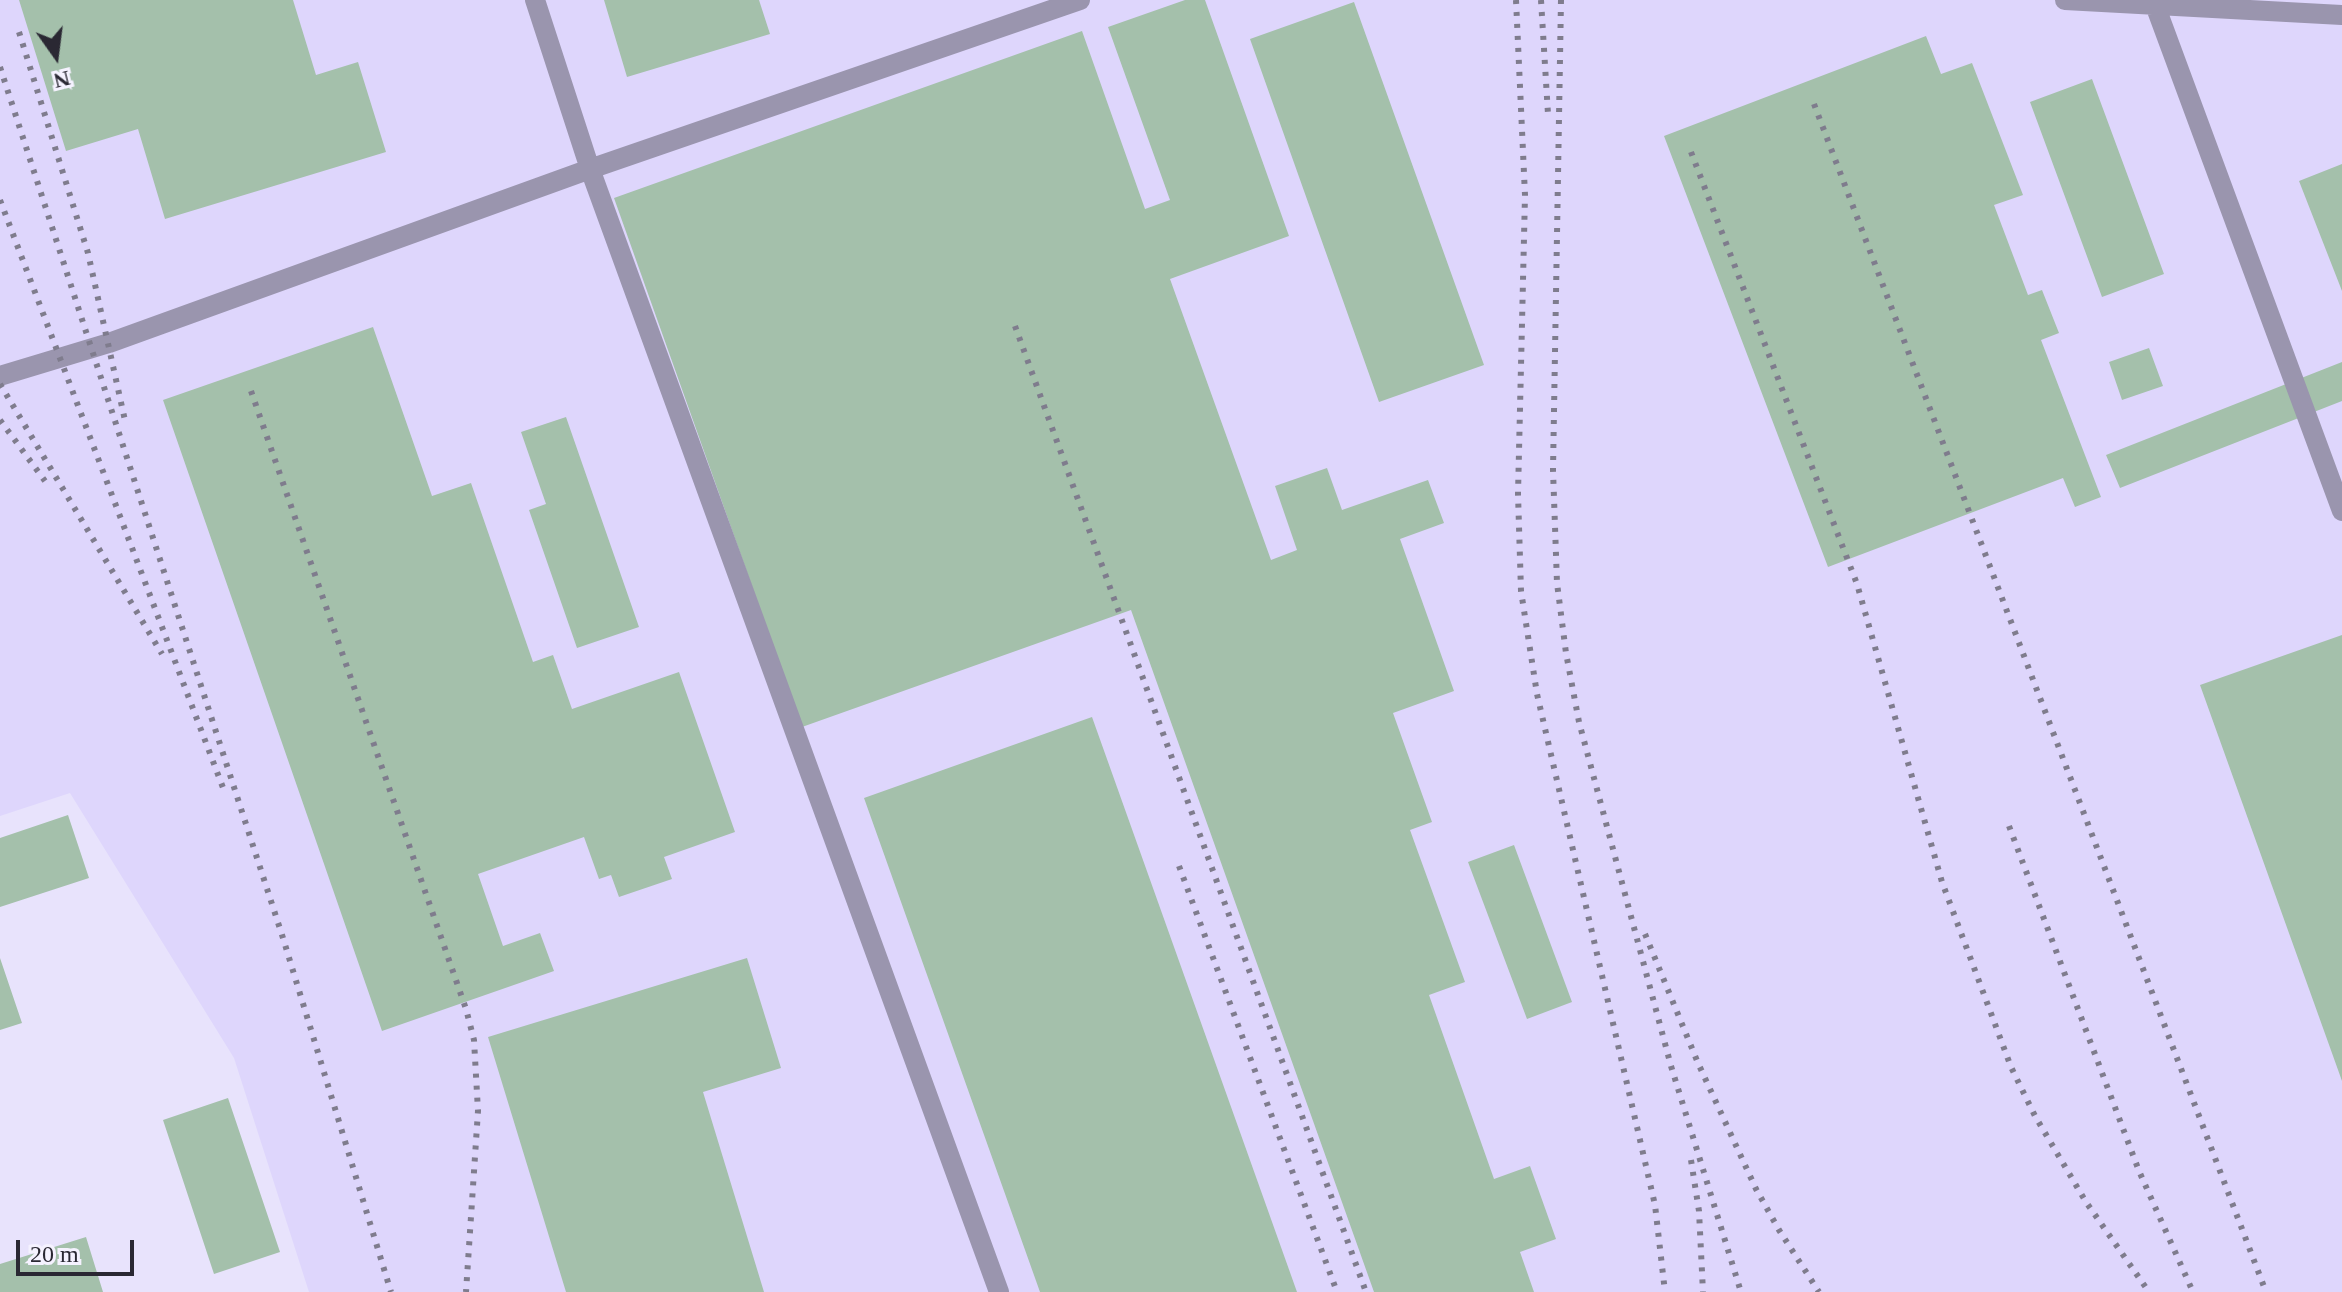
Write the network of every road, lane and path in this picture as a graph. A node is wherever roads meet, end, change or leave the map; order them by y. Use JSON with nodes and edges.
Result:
{"nodes":[{"id":1,"x":535,"y":0,"type":"edge"},
{"id":2,"x":1080,"y":0,"type":"edge"},
{"id":3,"x":2065,"y":0,"type":"edge"},
{"id":4,"x":2155,"y":5,"type":"junction"},
{"id":5,"x":2342,"y":15,"type":"edge"},
{"id":6,"x":590,"y":169,"type":"junction"},
{"id":7,"x":0,"y":376,"type":"edge"},
{"id":8,"x":2342,"y":511,"type":"edge"},
{"id":9,"x":999,"y":1292,"type":"edge"}],
"edges":[{"from":1,"to":6,"type":"lane"},
{"from":2,"to":6,"type":"lane"},
{"from":3,"to":4,"type":"lane"},
{"from":4,"to":5,"type":"lane"},
{"from":4,"to":8,"type":"lane"},
{"from":6,"to":7,"type":"lane"},
{"from":6,"to":9,"type":"lane"}]}
